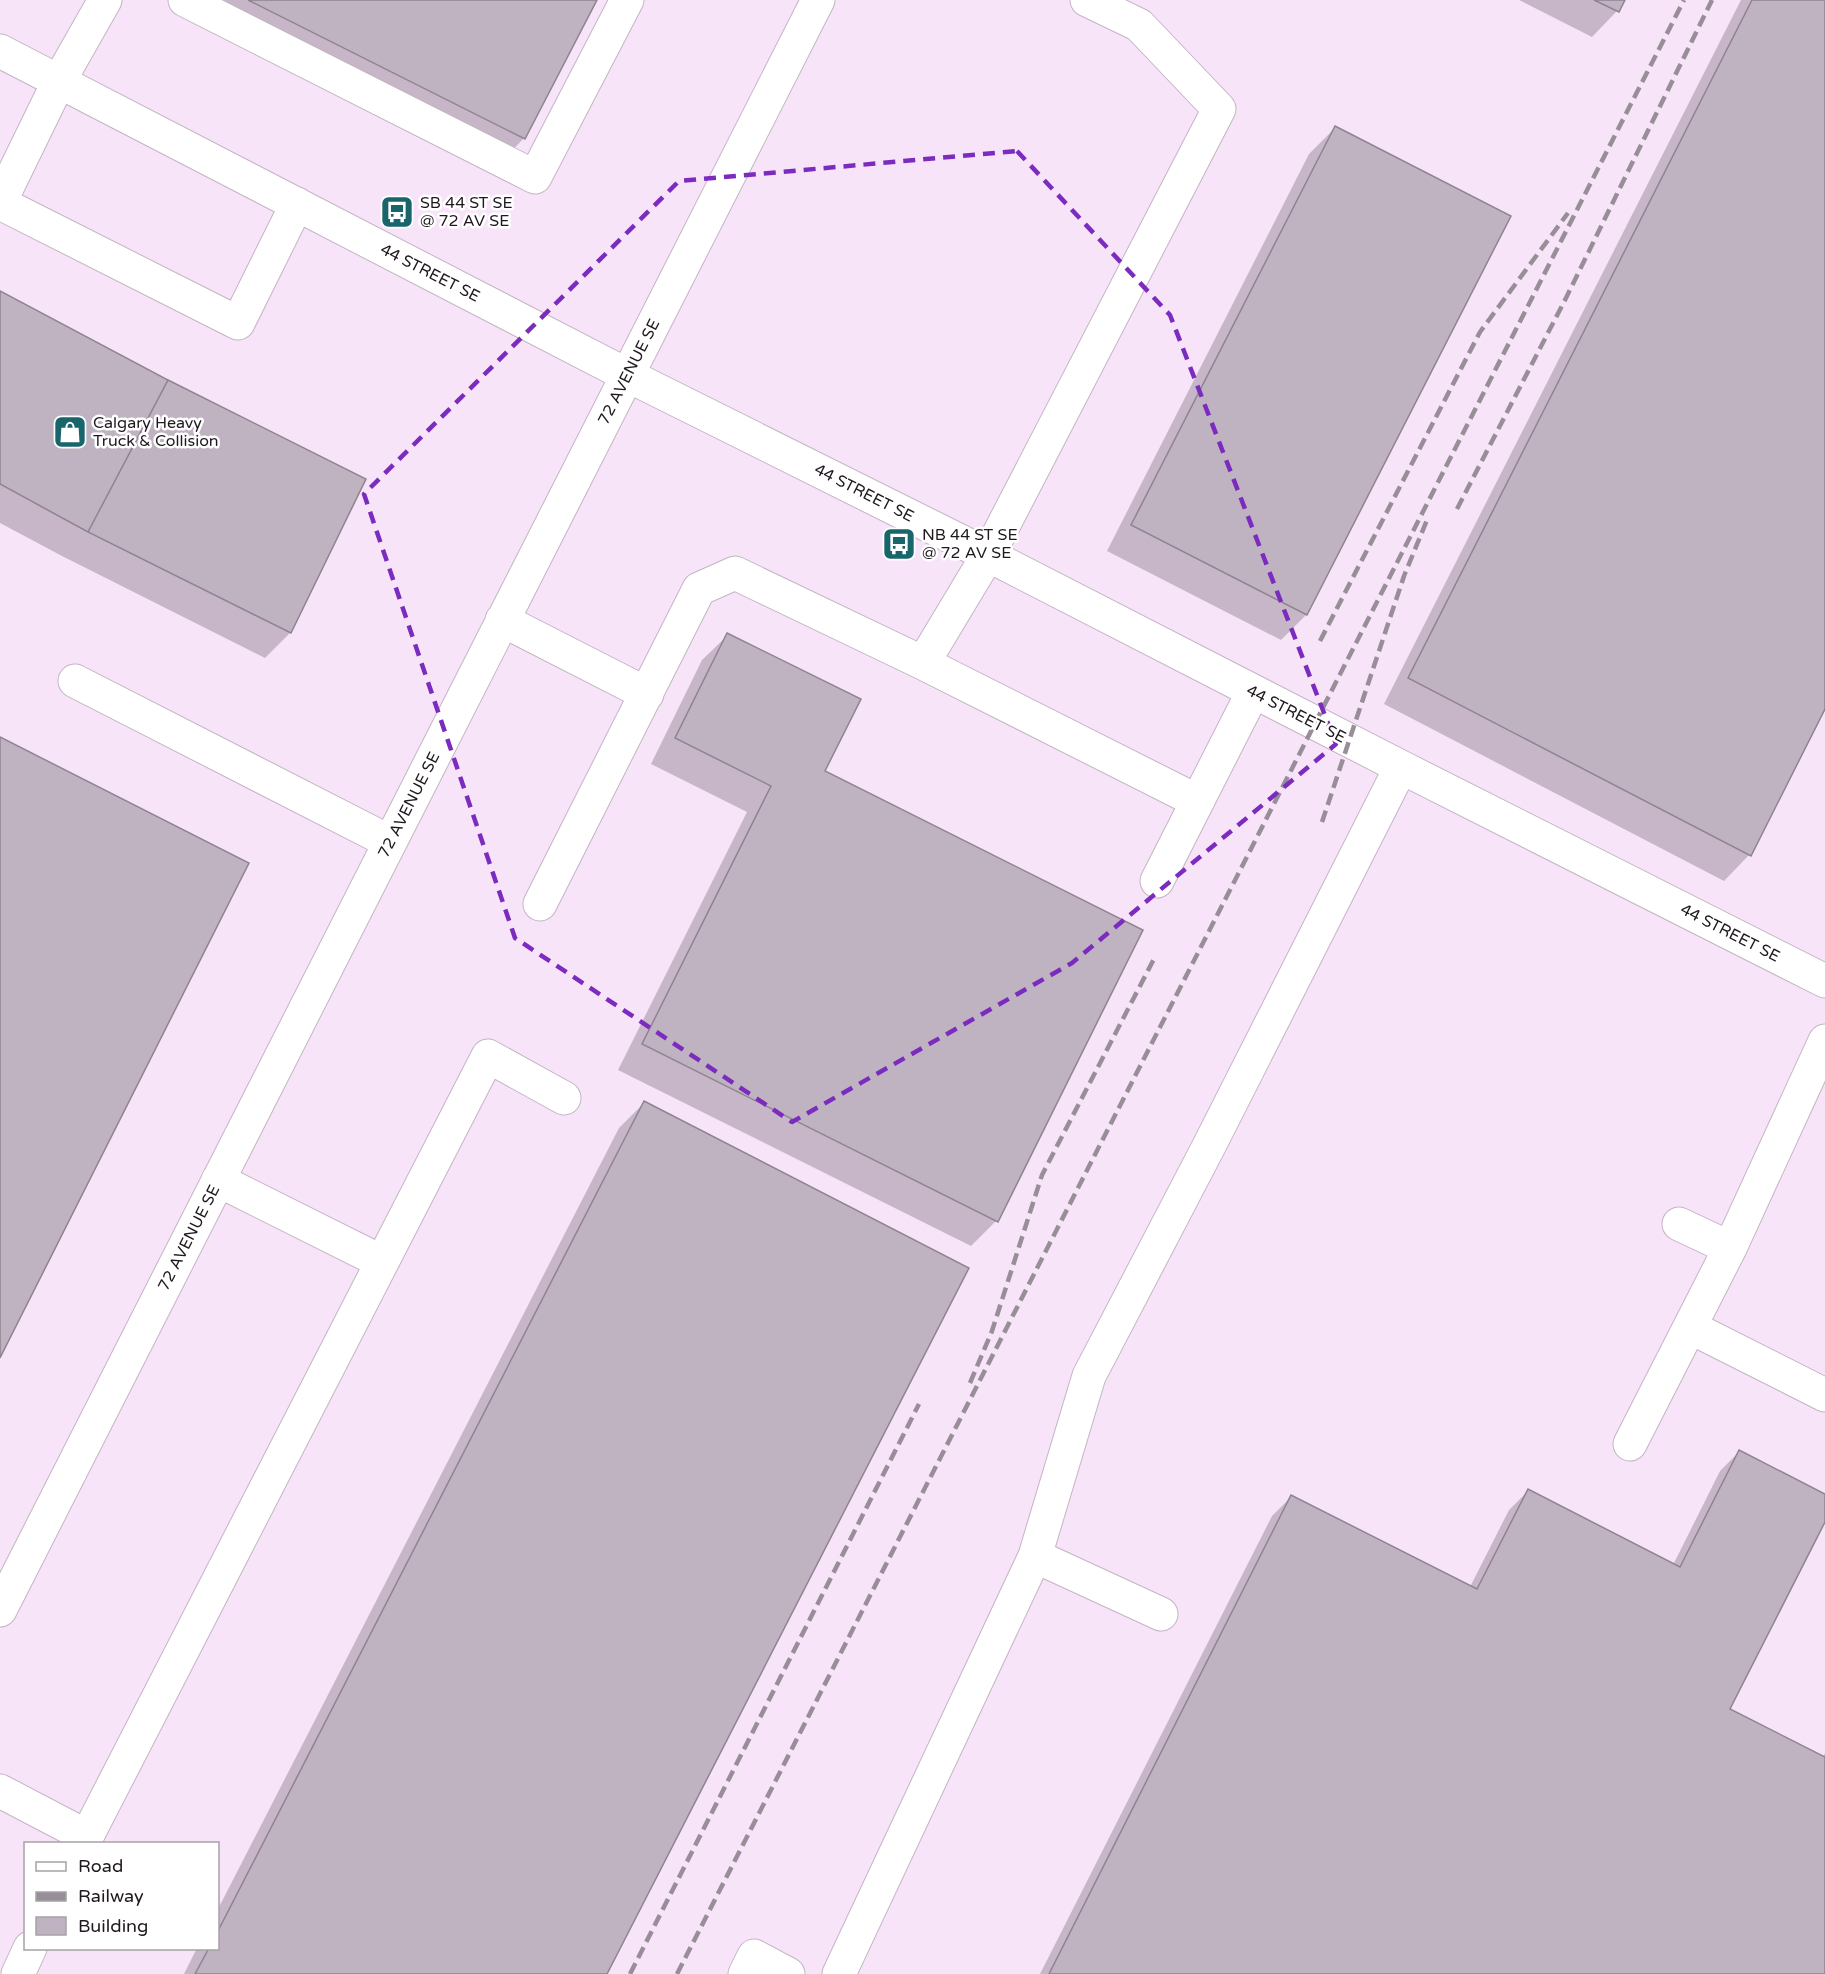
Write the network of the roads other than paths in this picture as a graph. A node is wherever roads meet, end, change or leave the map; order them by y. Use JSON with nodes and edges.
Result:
{"nodes":[{"id":1,"x":105,"y":0,"type":"edge"},
{"id":2,"x":185,"y":0,"type":"edge"},
{"id":3,"x":627,"y":0,"type":"edge"},
{"id":4,"x":818,"y":0,"type":"edge"},
{"id":5,"x":1087,"y":0,"type":"edge"},
{"id":6,"x":0,"y":51,"type":"edge"},
{"id":7,"x":59,"y":81,"type":"junction"},
{"id":8,"x":0,"y":203,"type":"edge"},
{"id":9,"x":297,"y":204,"type":"junction"},
{"id":10,"x":627,"y":375,"type":"junction"},
{"id":11,"x":988,"y":555,"type":"junction"},
{"id":12,"x":502,"y":620,"type":"junction"},
{"id":13,"x":923,"y":663,"type":"junction"},
{"id":14,"x":75,"y":681,"type":"dead end"},
{"id":15,"x":1253,"y":692,"type":"junction"},
{"id":16,"x":647,"y":694,"type":"junction"},
{"id":17,"x":1401,"y":767,"type":"junction"},
{"id":18,"x":1197,"y":801,"type":"junction"},
{"id":19,"x":390,"y":842,"type":"junction"},
{"id":20,"x":1157,"y":881,"type":"dead end"},
{"id":21,"x":540,"y":904,"type":"dead end"},
{"id":22,"x":1825,"y":981,"type":"edge"},
{"id":23,"x":1825,"y":1041,"type":"edge"},
{"id":24,"x":564,"y":1098,"type":"dead end"},
{"id":25,"x":218,"y":1180,"type":"junction"},
{"id":26,"x":1679,"y":1224,"type":"dead end"},
{"id":27,"x":1730,"y":1248,"type":"junction"},
{"id":28,"x":382,"y":1262,"type":"junction"},
{"id":29,"x":1690,"y":1327,"type":"junction"},
{"id":30,"x":1825,"y":1395,"type":"edge"},
{"id":31,"x":1630,"y":1444,"type":"dead end"},
{"id":32,"x":1035,"y":1556,"type":"junction"},
{"id":33,"x":0,"y":1610,"type":"edge"},
{"id":34,"x":1161,"y":1614,"type":"dead end"},
{"id":35,"x":0,"y":1791,"type":"edge"},
{"id":36,"x":85,"y":1840,"type":"edge"},
{"id":37,"x":29,"y":1950,"type":"edge"},
{"id":38,"x":18,"y":1974,"type":"edge"},
{"id":39,"x":745,"y":1974,"type":"edge"},
{"id":40,"x":788,"y":1974,"type":"edge"},
{"id":41,"x":839,"y":1974,"type":"edge"}],
"edges":[{"from":1,"to":7,"type":"street"},
{"from":2,"to":3,"type":"street"},
{"from":4,"to":10,"type":"street","name":"72 AVENUE SE"},
{"from":5,"to":11,"type":"street"},
{"from":6,"to":7,"type":"street","name":"44 STREET SE"},
{"from":7,"to":8,"type":"street"},
{"from":7,"to":9,"type":"street","name":"44 STREET SE"},
{"from":8,"to":9,"type":"street"},
{"from":9,"to":10,"type":"street","name":"44 STREET SE"},
{"from":10,"to":11,"type":"street","name":"44 STREET SE"},
{"from":10,"to":12,"type":"street","name":"72 AVENUE SE"},
{"from":11,"to":13,"type":"street"},
{"from":11,"to":15,"type":"street","name":"44 STREET SE"},
{"from":12,"to":16,"type":"street"},
{"from":12,"to":19,"type":"street","name":"72 AVENUE SE"},
{"from":13,"to":16,"type":"street"},
{"from":13,"to":18,"type":"street"},
{"from":14,"to":19,"type":"street"},
{"from":15,"to":17,"type":"street","name":"44 STREET SE"},
{"from":15,"to":18,"type":"street"},
{"from":16,"to":21,"type":"street"},
{"from":17,"to":22,"type":"street","name":"44 STREET SE"},
{"from":17,"to":32,"type":"street"},
{"from":18,"to":20,"type":"street"},
{"from":19,"to":25,"type":"street","name":"72 AVENUE SE"},
{"from":23,"to":27,"type":"street"},
{"from":24,"to":28,"type":"street"},
{"from":25,"to":28,"type":"street"},
{"from":25,"to":33,"type":"street","name":"72 AVENUE SE"},
{"from":26,"to":27,"type":"street"},
{"from":27,"to":29,"type":"street"},
{"from":28,"to":36,"type":"street"},
{"from":29,"to":30,"type":"street"},
{"from":29,"to":31,"type":"street"},
{"from":32,"to":34,"type":"street"},
{"from":32,"to":41,"type":"street"},
{"from":35,"to":36,"type":"street"},
{"from":37,"to":38,"type":"street"},
{"from":39,"to":40,"type":"street"}]}
